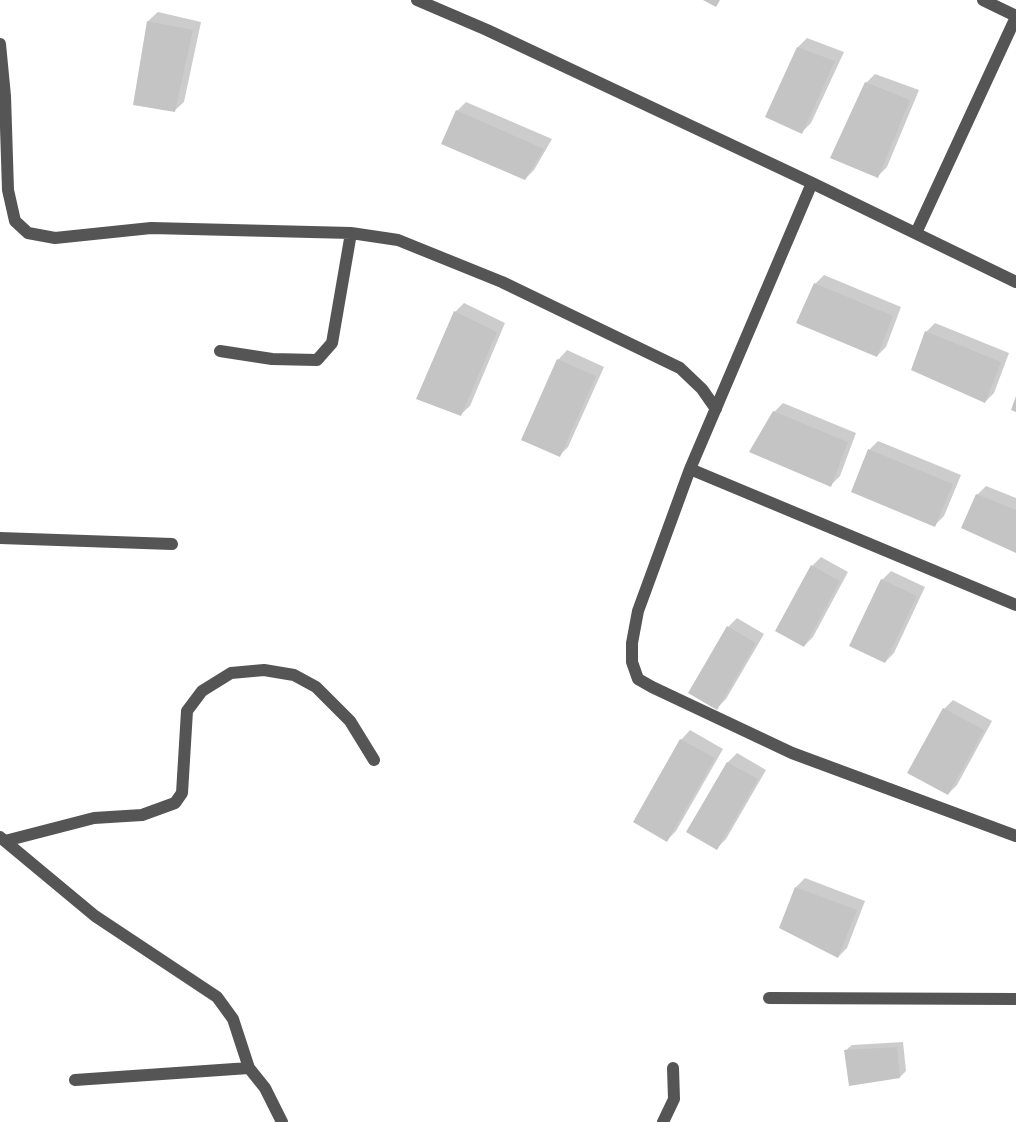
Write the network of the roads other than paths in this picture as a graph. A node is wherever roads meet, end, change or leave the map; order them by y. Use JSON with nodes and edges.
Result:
{"nodes":[{"id":1,"x":417,"y":0,"type":"edge"},
{"id":2,"x":983,"y":0,"type":"edge"},
{"id":3,"x":1016,"y":17,"type":"edge"},
{"id":4,"x":0,"y":44,"type":"edge"},
{"id":5,"x":812,"y":183,"type":"junction"},
{"id":6,"x":351,"y":233,"type":"junction"},
{"id":7,"x":916,"y":233,"type":"junction"},
{"id":8,"x":1016,"y":282,"type":"edge"},
{"id":9,"x":220,"y":351,"type":"dead end"},
{"id":10,"x":716,"y":409,"type":"junction"},
{"id":11,"x":690,"y":469,"type":"junction"},
{"id":12,"x":0,"y":538,"type":"edge"},
{"id":13,"x":172,"y":544,"type":"dead end"},
{"id":14,"x":1016,"y":605,"type":"edge"},
{"id":15,"x":374,"y":760,"type":"dead end"},
{"id":16,"x":1016,"y":836,"type":"edge"},
{"id":17,"x":2,"y":839,"type":"edge"},
{"id":18,"x":769,"y":998,"type":"dead end"},
{"id":19,"x":1016,"y":999,"type":"edge"},
{"id":20,"x":249,"y":1068,"type":"junction"},
{"id":21,"x":673,"y":1068,"type":"dead end"},
{"id":22,"x":75,"y":1080,"type":"dead end"},
{"id":23,"x":282,"y":1122,"type":"edge"},
{"id":24,"x":663,"y":1122,"type":"edge"}],
"edges":[{"from":1,"to":5,"type":"street"},
{"from":2,"to":3,"type":"street"},
{"from":3,"to":7,"type":"street"},
{"from":4,"to":6,"type":"street"},
{"from":5,"to":7,"type":"street"},
{"from":5,"to":10,"type":"street"},
{"from":6,"to":9,"type":"street"},
{"from":6,"to":10,"type":"street"},
{"from":7,"to":8,"type":"street"},
{"from":10,"to":11,"type":"street"},
{"from":11,"to":14,"type":"street"},
{"from":11,"to":16,"type":"street"},
{"from":12,"to":13,"type":"street"},
{"from":15,"to":17,"type":"street"},
{"from":17,"to":20,"type":"street"},
{"from":18,"to":19,"type":"street"},
{"from":20,"to":22,"type":"street"},
{"from":20,"to":23,"type":"street"},
{"from":21,"to":24,"type":"street"}]}
